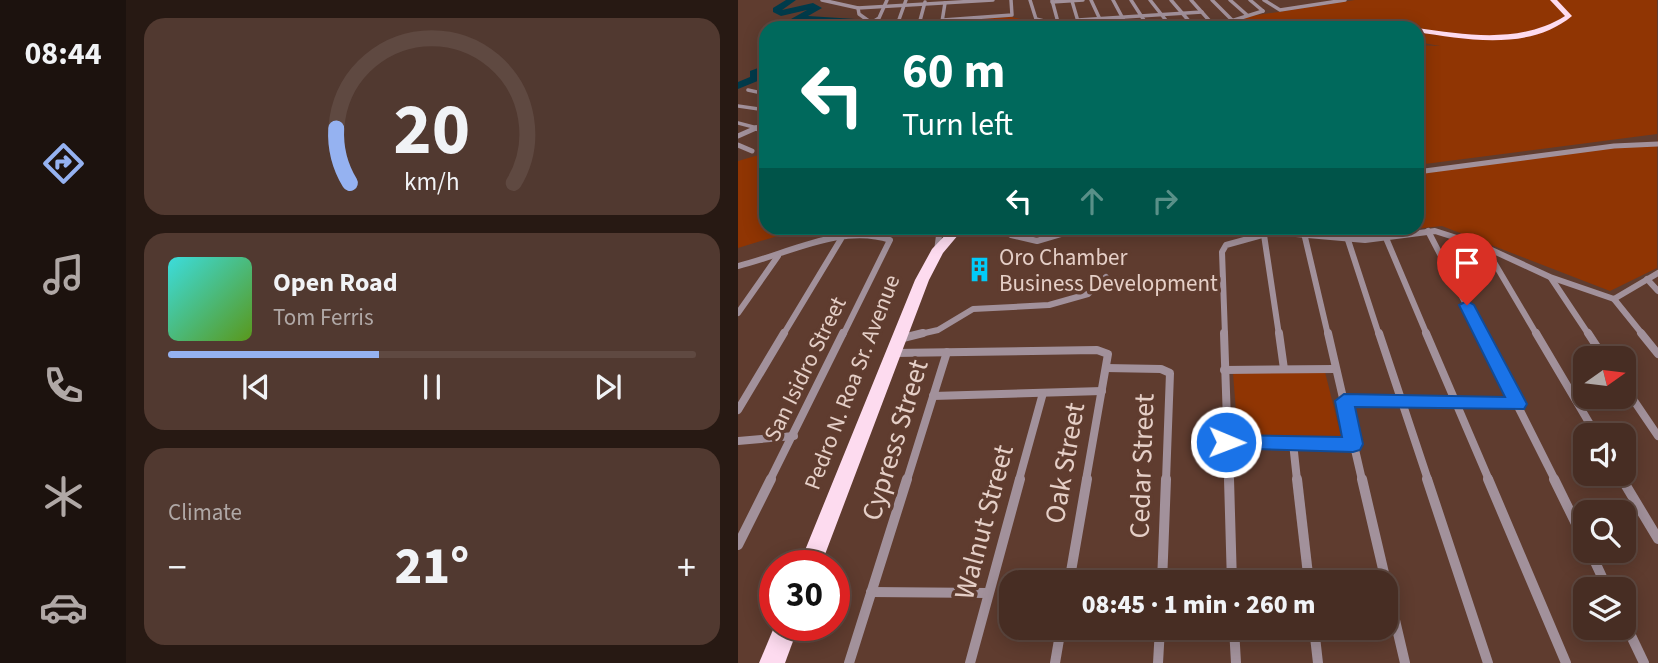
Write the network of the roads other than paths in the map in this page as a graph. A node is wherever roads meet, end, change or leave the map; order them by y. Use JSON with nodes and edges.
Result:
{"nodes":[{"id":1,"x":823,"y":0,"type":"edge"},
{"id":2,"x":864,"y":0,"type":"edge"},
{"id":3,"x":887,"y":0,"type":"edge"},
{"id":4,"x":906,"y":0,"type":"edge"},
{"id":5,"x":991,"y":0,"type":"edge"},
{"id":6,"x":1011,"y":0,"type":"edge"},
{"id":7,"x":1030,"y":0,"type":"edge"},
{"id":8,"x":1083,"y":0,"type":"edge"},
{"id":9,"x":1091,"y":0,"type":"edge"},
{"id":10,"x":1113,"y":0,"type":"edge"},
{"id":11,"x":1131,"y":0,"type":"edge"},
{"id":12,"x":1150,"y":0,"type":"edge"},
{"id":13,"x":1171,"y":0,"type":"edge"},
{"id":14,"x":1191,"y":0,"type":"edge"},
{"id":15,"x":1212,"y":0,"type":"edge"},
{"id":16,"x":1230,"y":0,"type":"edge"},
{"id":17,"x":1250,"y":0,"type":"edge"},
{"id":18,"x":1264,"y":0,"type":"edge"},
{"id":19,"x":1284,"y":0,"type":"edge"},
{"id":20,"x":1304,"y":0,"type":"edge"},
{"id":21,"x":1344,"y":0,"type":"edge"},
{"id":22,"x":1553,"y":0,"type":"edge"},
{"id":23,"x":968,"y":1,"type":"edge"},
{"id":24,"x":1052,"y":1,"type":"edge"},
{"id":25,"x":1072,"y":1,"type":"edge"},
{"id":26,"x":1325,"y":1,"type":"edge"},
{"id":27,"x":845,"y":2,"type":"edge"},
{"id":28,"x":925,"y":2,"type":"edge"},
{"id":29,"x":945,"y":3,"type":"junction"},
{"id":30,"x":904,"y":5,"type":"junction"},
{"id":31,"x":1311,"y":5,"type":"junction"},
{"id":32,"x":884,"y":7,"type":"junction"},
{"id":33,"x":858,"y":8,"type":"junction"},
{"id":34,"x":1295,"y":8,"type":"junction"},
{"id":35,"x":1202,"y":12,"type":"junction"},
{"id":36,"x":1182,"y":13,"type":"junction"},
{"id":37,"x":1161,"y":14,"type":"junction"},
{"id":38,"x":1247,"y":15,"type":"junction"},
{"id":39,"x":1141,"y":16,"type":"junction"},
{"id":40,"x":989,"y":17,"type":"junction"},
{"id":41,"x":1122,"y":17,"type":"junction"},
{"id":42,"x":879,"y":18,"type":"junction"},
{"id":43,"x":866,"y":19,"type":"junction"},
{"id":44,"x":967,"y":19,"type":"junction"},
{"id":45,"x":1101,"y":19,"type":"junction"},
{"id":46,"x":943,"y":20,"type":"joint"},
{"id":47,"x":1078,"y":20,"type":"joint"},
{"id":48,"x":1232,"y":20,"type":"joint"},
{"id":49,"x":869,"y":21,"type":"edge"},
{"id":50,"x":876,"y":21,"type":"edge"},
{"id":51,"x":898,"y":21,"type":"edge"},
{"id":52,"x":920,"y":21,"type":"edge"},
{"id":53,"x":1043,"y":21,"type":"edge"},
{"id":54,"x":1058,"y":21,"type":"edge"},
{"id":55,"x":1124,"y":21,"type":"edge"},
{"id":56,"x":1144,"y":21,"type":"edge"},
{"id":57,"x":1166,"y":21,"type":"edge"},
{"id":58,"x":1189,"y":21,"type":"edge"},
{"id":59,"x":1210,"y":21,"type":"edge"},
{"id":60,"x":1424,"y":31,"type":"edge"},
{"id":61,"x":748,"y":90,"type":"dead end"},
{"id":62,"x":759,"y":92,"type":"edge"},
{"id":63,"x":738,"y":106,"type":"edge"},
{"id":64,"x":759,"y":109,"type":"edge"},
{"id":65,"x":738,"y":123,"type":"edge"},
{"id":66,"x":759,"y":126,"type":"edge"},
{"id":67,"x":756,"y":128,"type":"junction"},
{"id":68,"x":759,"y":129,"type":"edge"},
{"id":69,"x":738,"y":136,"type":"edge"},
{"id":70,"x":1657,"y":144,"type":"edge"},
{"id":71,"x":738,"y":145,"type":"edge"},
{"id":72,"x":752,"y":151,"type":"dead end"},
{"id":73,"x":1424,"y":171,"type":"edge"},
{"id":74,"x":1428,"y":232,"type":"junction"},
{"id":75,"x":1424,"y":233,"type":"edge"},
{"id":76,"x":939,"y":235,"type":"edge"},
{"id":77,"x":952,"y":235,"type":"edge"},
{"id":78,"x":1010,"y":235,"type":"edge"},
{"id":79,"x":1061,"y":235,"type":"edge"},
{"id":80,"x":1265,"y":235,"type":"joint"},
{"id":81,"x":1304,"y":235,"type":"edge"},
{"id":82,"x":1317,"y":235,"type":"edge"},
{"id":83,"x":1407,"y":235,"type":"edge"},
{"id":84,"x":1386,"y":238,"type":"junction"},
{"id":85,"x":841,"y":239,"type":"junction"},
{"id":86,"x":1348,"y":240,"type":"junction"},
{"id":87,"x":1485,"y":247,"type":"junction"},
{"id":88,"x":937,"y":251,"type":"junction"},
{"id":89,"x":778,"y":256,"type":"junction"},
{"id":90,"x":738,"y":266,"type":"edge"},
{"id":91,"x":1657,"y":273,"type":"edge"},
{"id":92,"x":1106,"y":277,"type":"dead end"},
{"id":93,"x":1550,"y":277,"type":"junction"},
{"id":94,"x":1647,"y":279,"type":"junction"},
{"id":95,"x":1657,"y":291,"type":"edge"},
{"id":96,"x":1614,"y":299,"type":"junction"},
{"id":97,"x":738,"y":313,"type":"edge"},
{"id":98,"x":896,"y":346,"type":"junction"},
{"id":99,"x":1596,"y":346,"type":"edge"},
{"id":100,"x":947,"y":352,"type":"junction"},
{"id":101,"x":1657,"y":354,"type":"edge"},
{"id":102,"x":1107,"y":368,"type":"junction"},
{"id":103,"x":1284,"y":369,"type":"junction"},
{"id":104,"x":1334,"y":369,"type":"junction"},
{"id":105,"x":1224,"y":370,"type":"junction"},
{"id":106,"x":1102,"y":391,"type":"junction"},
{"id":107,"x":1043,"y":393,"type":"junction"},
{"id":108,"x":933,"y":396,"type":"junction"},
{"id":109,"x":1344,"y":401,"type":"junction"},
{"id":110,"x":1456,"y":402,"type":"junction"},
{"id":111,"x":1404,"y":403,"type":"junction"},
{"id":112,"x":1518,"y":404,"type":"junction"},
{"id":113,"x":1636,"y":404,"type":"edge"},
{"id":114,"x":738,"y":410,"type":"edge"},
{"id":115,"x":1589,"y":423,"type":"edge"},
{"id":116,"x":794,"y":436,"type":"junction"},
{"id":117,"x":1657,"y":436,"type":"edge"},
{"id":118,"x":738,"y":441,"type":"edge"},
{"id":119,"x":1226,"y":442,"type":"junction"},
{"id":120,"x":1293,"y":443,"type":"junction"},
{"id":121,"x":1353,"y":444,"type":"junction"},
{"id":122,"x":1626,"y":486,"type":"edge"},
{"id":123,"x":1573,"y":517,"type":"edge"},
{"id":124,"x":1657,"y":539,"type":"edge"},
{"id":125,"x":738,"y":545,"type":"edge"},
{"id":126,"x":816,"y":550,"type":"edge"},
{"id":127,"x":1071,"y":570,"type":"edge"},
{"id":128,"x":1162,"y":570,"type":"edge"},
{"id":129,"x":1231,"y":570,"type":"edge"},
{"id":130,"x":1308,"y":570,"type":"edge"},
{"id":131,"x":871,"y":592,"type":"junction"},
{"id":132,"x":988,"y":593,"type":"junction"},
{"id":133,"x":1059,"y":640,"type":"edge"},
{"id":134,"x":1159,"y":640,"type":"edge"},
{"id":135,"x":1235,"y":640,"type":"edge"},
{"id":136,"x":1315,"y":640,"type":"edge"},
{"id":137,"x":1633,"y":640,"type":"edge"},
{"id":138,"x":781,"y":641,"type":"edge"},
{"id":139,"x":772,"y":663,"type":"edge"},
{"id":140,"x":849,"y":663,"type":"edge"},
{"id":141,"x":970,"y":663,"type":"edge"},
{"id":142,"x":1055,"y":663,"type":"edge"},
{"id":143,"x":1158,"y":663,"type":"edge"},
{"id":144,"x":1236,"y":663,"type":"edge"},
{"id":145,"x":1318,"y":663,"type":"edge"},
{"id":146,"x":1405,"y":663,"type":"edge"},
{"id":147,"x":1488,"y":663,"type":"edge"},
{"id":148,"x":1566,"y":663,"type":"edge"},
{"id":149,"x":1644,"y":663,"type":"edge"}],
"edges":[{"from":1,"to":27,"type":"street"},
{"from":2,"to":33,"type":"street"},
{"from":3,"to":32,"type":"street"},
{"from":4,"to":30,"type":"street"},
{"from":5,"to":23,"type":"street"},
{"from":5,"to":40,"type":"street"},
{"from":6,"to":40,"type":"street"},
{"from":7,"to":53,"type":"street"},
{"from":8,"to":25,"type":"street"},
{"from":9,"to":45,"type":"street"},
{"from":10,"to":41,"type":"street"},
{"from":11,"to":39,"type":"street"},
{"from":12,"to":37,"type":"street"},
{"from":13,"to":36,"type":"street"},
{"from":14,"to":35,"type":"street"},
{"from":15,"to":48,"type":"street"},
{"from":16,"to":38,"type":"street"},
{"from":17,"to":38,"type":"street"},
{"from":18,"to":34,"type":"street"},
{"from":19,"to":34,"type":"street"},
{"from":20,"to":31,"type":"street"},
{"from":21,"to":26,"type":"street"},
{"from":22,"to":60,"type":"main road"},
{"from":23,"to":29,"type":"street"},
{"from":23,"to":44,"type":"street"},
{"from":24,"to":25,"type":"street"},
{"from":24,"to":54,"type":"street"},
{"from":25,"to":47,"type":"street"},
{"from":26,"to":31,"type":"street"},
{"from":27,"to":33,"type":"street"},
{"from":28,"to":29,"type":"street"},
{"from":28,"to":30,"type":"street"},
{"from":28,"to":52,"type":"street"},
{"from":29,"to":46,"type":"street"},
{"from":30,"to":32,"type":"street"},
{"from":30,"to":51,"type":"street"},
{"from":31,"to":34,"type":"street"},
{"from":32,"to":33,"type":"street"},
{"from":32,"to":42,"type":"street"},
{"from":33,"to":43,"type":"street"},
{"from":35,"to":36,"type":"street"},
{"from":35,"to":59,"type":"street"},
{"from":36,"to":37,"type":"street"},
{"from":36,"to":58,"type":"street"},
{"from":37,"to":39,"type":"street"},
{"from":37,"to":57,"type":"street"},
{"from":38,"to":48,"type":"street"},
{"from":39,"to":41,"type":"street"},
{"from":39,"to":56,"type":"street"},
{"from":40,"to":44,"type":"street"},
{"from":41,"to":45,"type":"street"},
{"from":41,"to":55,"type":"street"},
{"from":42,"to":43,"type":"street"},
{"from":42,"to":50,"type":"street"},
{"from":43,"to":49,"type":"street"},
{"from":44,"to":46,"type":"street"},
{"from":45,"to":47,"type":"street"},
{"from":61,"to":62,"type":"street"},
{"from":63,"to":64,"type":"street"},
{"from":65,"to":67,"type":"street"},
{"from":66,"to":67,"type":"street"},
{"from":67,"to":68,"type":"street"},
{"from":67,"to":69,"type":"street"},
{"from":70,"to":73,"type":"street"},
{"from":71,"to":72,"type":"street"},
{"from":74,"to":75,"type":"street"},
{"from":74,"to":87,"type":"street"},
{"from":74,"to":112,"type":"street"},
{"from":76,"to":88,"type":"street"},
{"from":77,"to":88,"type":"main road","name":"Pedro N. Roa Sr. Avenue"},
{"from":78,"to":79,"type":"street"},
{"from":80,"to":103,"type":"street"},
{"from":80,"to":105,"type":"street"},
{"from":81,"to":104,"type":"street"},
{"from":82,"to":86,"type":"street"},
{"from":83,"to":84,"type":"street"},
{"from":84,"to":86,"type":"street"},
{"from":84,"to":110,"type":"street"},
{"from":85,"to":89,"type":"street"},
{"from":85,"to":114,"type":"street"},
{"from":85,"to":116,"type":"street","name":"San Isidro Street"},
{"from":86,"to":111,"type":"street"},
{"from":87,"to":93,"type":"street"},
{"from":87,"to":115,"type":"street"},
{"from":88,"to":98,"type":"main road","name":"Pedro N. Roa Sr. Avenue"},
{"from":89,"to":90,"type":"street"},
{"from":89,"to":97,"type":"street"},
{"from":91,"to":94,"type":"street"},
{"from":92,"to":98,"type":"street"},
{"from":93,"to":96,"type":"street"},
{"from":93,"to":99,"type":"street"},
{"from":94,"to":95,"type":"street"},
{"from":94,"to":96,"type":"street"},
{"from":96,"to":101,"type":"street"},
{"from":98,"to":100,"type":"street"},
{"from":98,"to":126,"type":"main road","name":"Pedro N. Roa Sr. Avenue"},
{"from":100,"to":102,"type":"street","name":"Oak Street"},
{"from":100,"to":108,"type":"street","name":"Cypress Street"},
{"from":102,"to":106,"type":"street","name":"Oak Street"},
{"from":102,"to":128,"type":"street","name":"Cedar Street"},
{"from":103,"to":104,"type":"street"},
{"from":103,"to":105,"type":"street"},
{"from":104,"to":109,"type":"street"},
{"from":105,"to":119,"type":"street"},
{"from":106,"to":107,"type":"street"},
{"from":106,"to":127,"type":"street","name":"Oak Street"},
{"from":107,"to":108,"type":"street"},
{"from":107,"to":132,"type":"street","name":"Walnut Street"},
{"from":108,"to":131,"type":"street","name":"Cypress Street"},
{"from":109,"to":111,"type":"street"},
{"from":109,"to":121,"type":"street"},
{"from":110,"to":111,"type":"street"},
{"from":110,"to":112,"type":"street"},
{"from":110,"to":148,"type":"street"},
{"from":111,"to":147,"type":"street"},
{"from":112,"to":123,"type":"street"},
{"from":113,"to":117,"type":"street"},
{"from":116,"to":118,"type":"street"},
{"from":116,"to":125,"type":"street","name":"San Isidro Street"},
{"from":119,"to":120,"type":"street"},
{"from":119,"to":129,"type":"street"},
{"from":120,"to":121,"type":"street"},
{"from":120,"to":130,"type":"street"},
{"from":121,"to":146,"type":"street"},
{"from":122,"to":124,"type":"street"},
{"from":131,"to":132,"type":"street"},
{"from":131,"to":140,"type":"street","name":"Cypress Street"},
{"from":132,"to":141,"type":"street","name":"Walnut Street"},
{"from":133,"to":142,"type":"street"},
{"from":134,"to":143,"type":"street"},
{"from":135,"to":144,"type":"street"},
{"from":136,"to":145,"type":"street"},
{"from":137,"to":149,"type":"street"},
{"from":138,"to":139,"type":"main road"}]}
